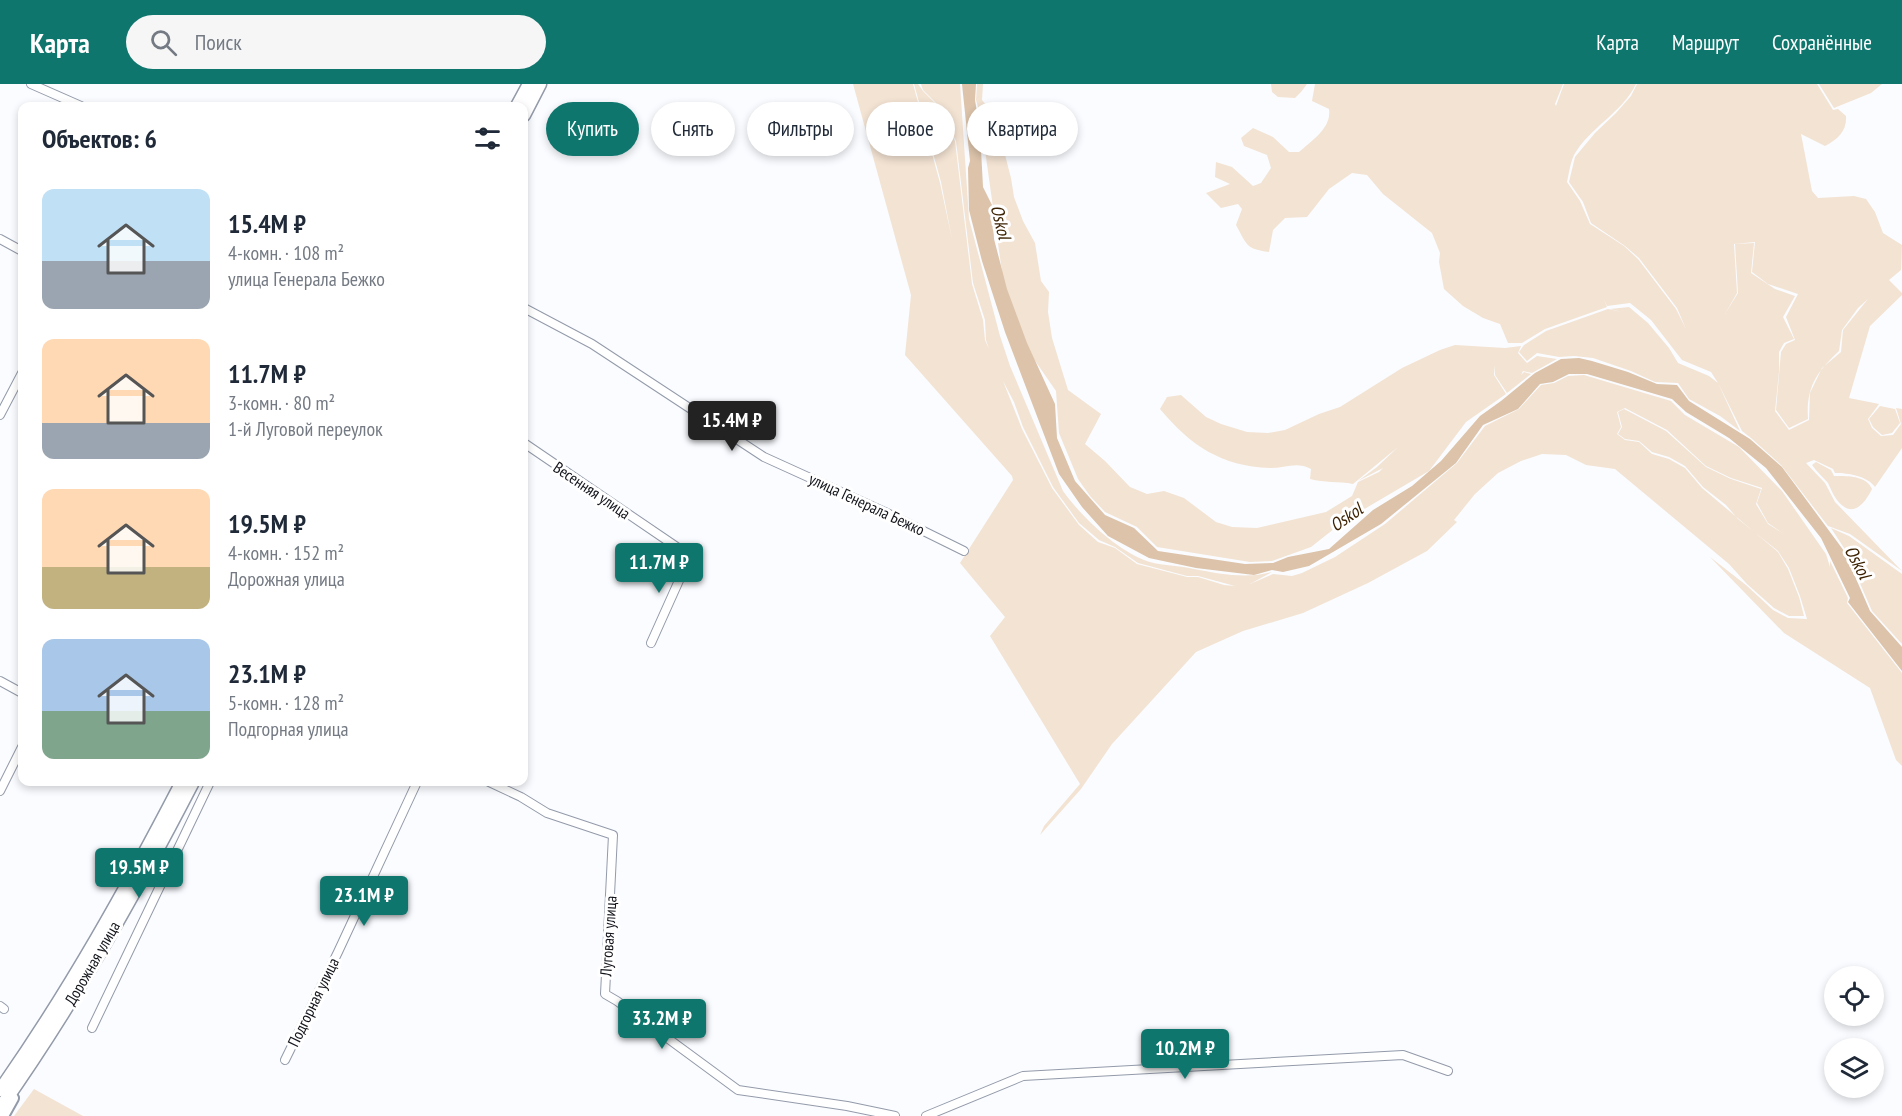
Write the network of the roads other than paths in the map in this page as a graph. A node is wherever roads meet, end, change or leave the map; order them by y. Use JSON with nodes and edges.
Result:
{"nodes":[{"id":1,"x":31,"y":84,"type":"edge"},
{"id":2,"x":529,"y":84,"type":"edge"},
{"id":3,"x":540,"y":84,"type":"edge"},
{"id":4,"x":72,"y":102,"type":"edge"},
{"id":5,"x":519,"y":102,"type":"edge"},
{"id":6,"x":528,"y":107,"type":"edge"},
{"id":7,"x":0,"y":239,"type":"edge"},
{"id":8,"x":18,"y":249,"type":"edge"},
{"id":9,"x":528,"y":310,"type":"edge"},
{"id":10,"x":18,"y":381,"type":"edge"},
{"id":11,"x":0,"y":415,"type":"edge"},
{"id":12,"x":528,"y":446,"type":"edge"},
{"id":13,"x":964,"y":551,"type":"dead end"},
{"id":14,"x":651,"y":643,"type":"dead end"},
{"id":15,"x":0,"y":681,"type":"edge"},
{"id":16,"x":18,"y":691,"type":"edge"},
{"id":17,"x":18,"y":755,"type":"edge"},
{"id":18,"x":180,"y":786,"type":"edge"},
{"id":19,"x":191,"y":786,"type":"edge"},
{"id":20,"x":208,"y":786,"type":"edge"},
{"id":21,"x":415,"y":786,"type":"edge"},
{"id":22,"x":498,"y":786,"type":"edge"},
{"id":23,"x":0,"y":791,"type":"edge"},
{"id":24,"x":92,"y":1028,"type":"dead end"},
{"id":25,"x":33,"y":1052,"type":"junction"},
{"id":26,"x":285,"y":1060,"type":"dead end"},
{"id":27,"x":1448,"y":1071,"type":"dead end"},
{"id":28,"x":0,"y":1081,"type":"edge"},
{"id":29,"x":0,"y":1090,"type":"edge"},
{"id":30,"x":0,"y":1108,"type":"edge"},
{"id":31,"x":3,"y":1116,"type":"edge"},
{"id":32,"x":895,"y":1116,"type":"edge"},
{"id":33,"x":926,"y":1116,"type":"edge"}],
"edges":[{"from":1,"to":4,"type":"street"},
{"from":2,"to":5,"type":"main road"},
{"from":3,"to":6,"type":"main road"},
{"from":7,"to":8,"type":"street"},
{"from":9,"to":13,"type":"street","name":"улица Генерала Бежко"},
{"from":10,"to":11,"type":"street"},
{"from":12,"to":14,"type":"street","name":"Весенняя улица"},
{"from":15,"to":16,"type":"street"},
{"from":17,"to":23,"type":"street"},
{"from":18,"to":25,"type":"main road","name":"Дорожная улица"},
{"from":19,"to":25,"type":"main road","name":"Дорожная улица"},
{"from":20,"to":24,"type":"street","name":"Дорожная улица"},
{"from":21,"to":26,"type":"street","name":"Подгорная улица"},
{"from":22,"to":32,"type":"street","name":"Луговая улица"},
{"from":25,"to":28,"type":"main road"},
{"from":25,"to":29,"type":"main road","name":"Дорожная улица"},
{"from":25,"to":30,"type":"main road","name":"Дорожная улица"},
{"from":25,"to":31,"type":"main road"},
{"from":27,"to":33,"type":"street"}]}
